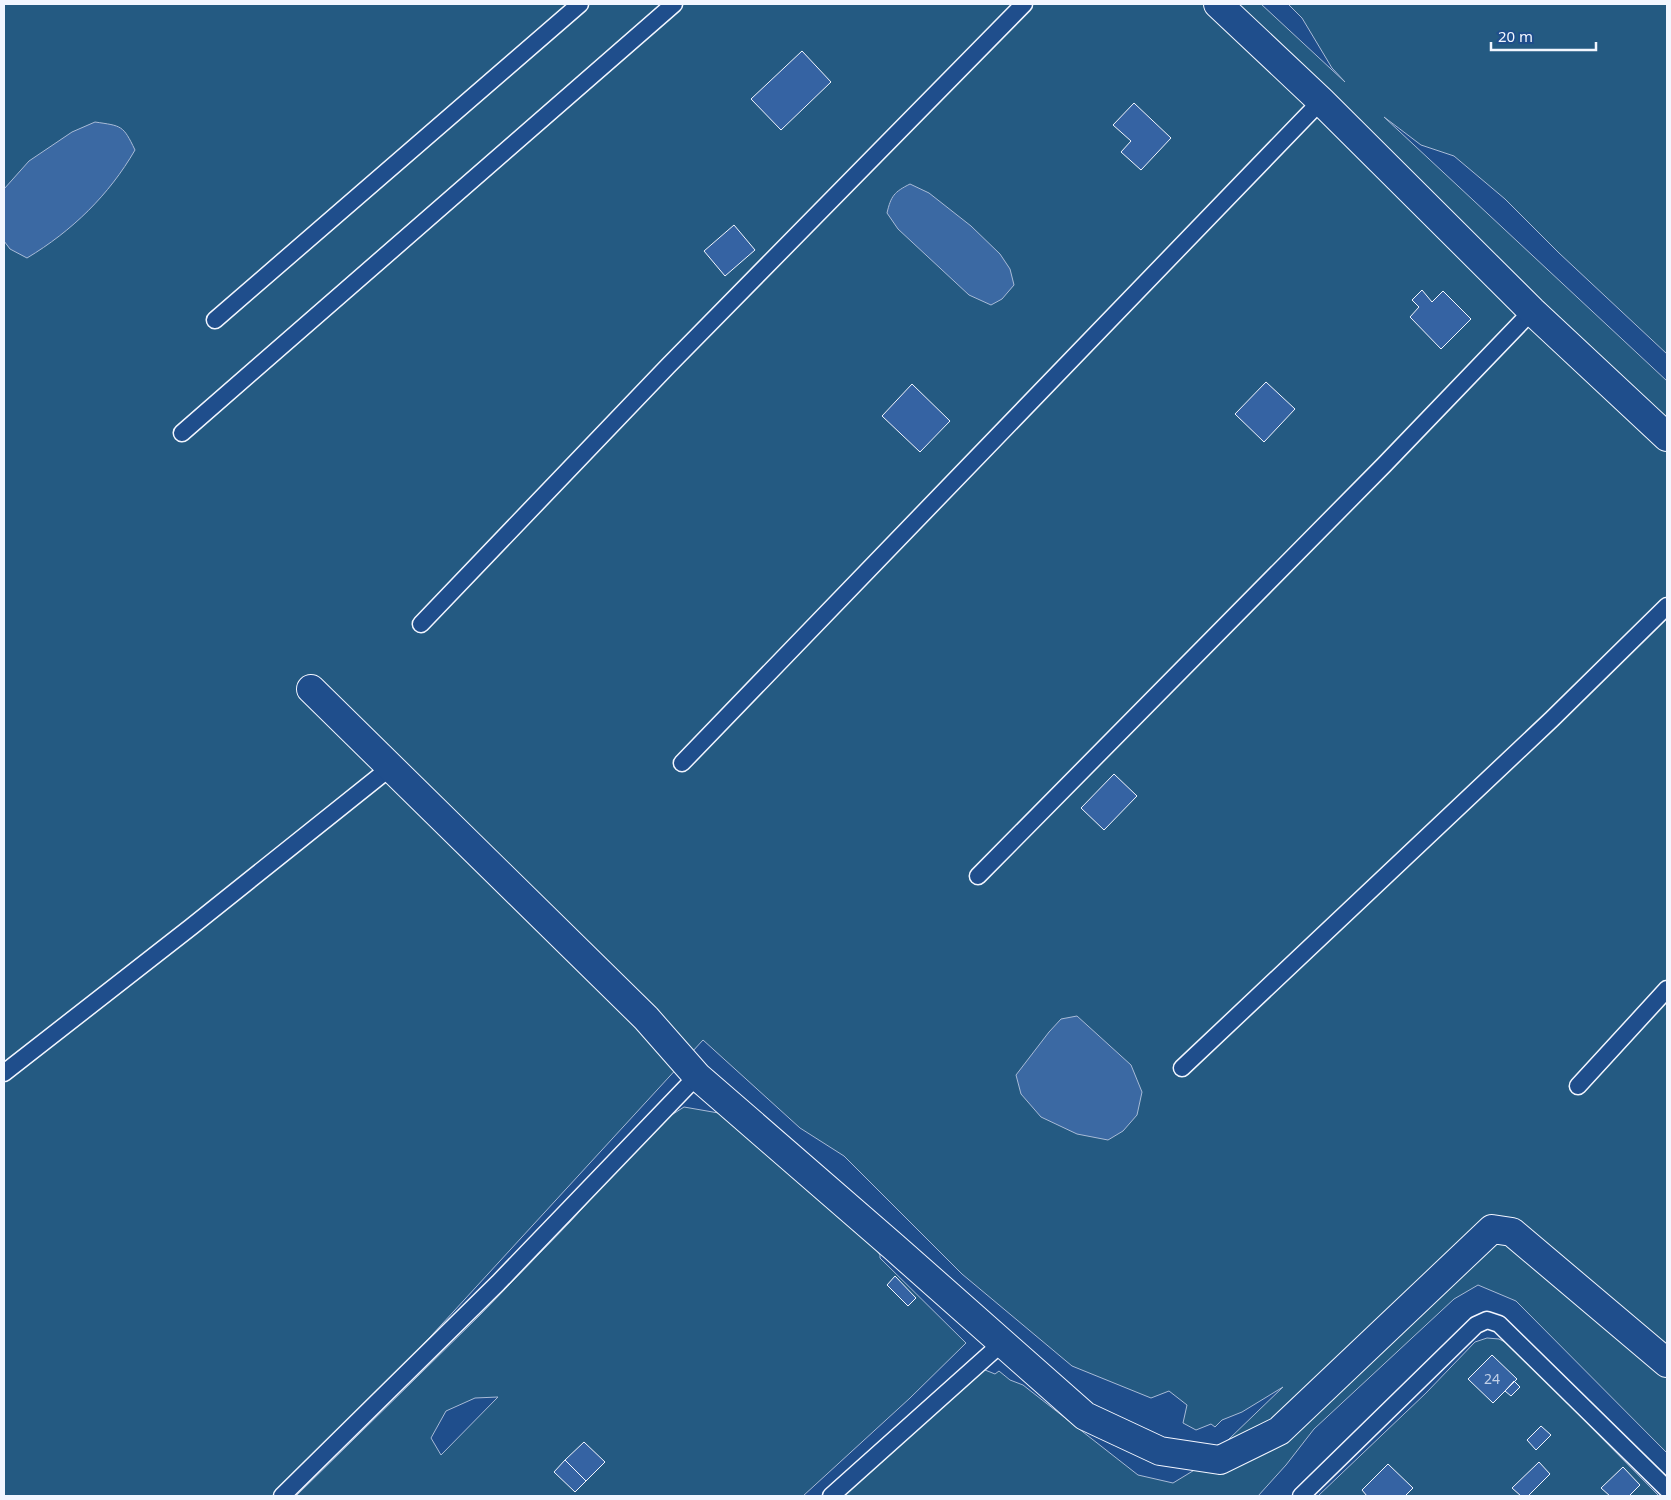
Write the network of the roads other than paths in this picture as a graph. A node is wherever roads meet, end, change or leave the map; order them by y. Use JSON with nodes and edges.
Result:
{"nodes":[{"id":1,"x":580,"y":4,"type":"edge"},
{"id":2,"x":674,"y":4,"type":"edge"},
{"id":3,"x":1024,"y":4,"type":"edge"},
{"id":4,"x":1218,"y":4,"type":"edge"},
{"id":5,"x":1320,"y":101,"type":"junction"},
{"id":6,"x":1532,"y":311,"type":"junction"},
{"id":7,"x":215,"y":320,"type":"dead end"},
{"id":8,"x":182,"y":432,"type":"dead end"},
{"id":9,"x":1667,"y":437,"type":"edge"},
{"id":10,"x":1667,"y":606,"type":"edge"},
{"id":11,"x":421,"y":624,"type":"dead end"},
{"id":12,"x":311,"y":689,"type":"dead end"},
{"id":13,"x":682,"y":763,"type":"dead end"},
{"id":14,"x":391,"y":767,"type":"junction"},
{"id":15,"x":978,"y":876,"type":"dead end"},
{"id":16,"x":1667,"y":989,"type":"edge"},
{"id":17,"x":1182,"y":1068,"type":"dead end"},
{"id":18,"x":4,"y":1073,"type":"edge"},
{"id":19,"x":697,"y":1076,"type":"junction"},
{"id":20,"x":1578,"y":1086,"type":"dead end"},
{"id":21,"x":1002,"y":1343,"type":"junction"},
{"id":22,"x":1667,"y":1363,"type":"edge"},
{"id":23,"x":1667,"y":1490,"type":"edge"},
{"id":24,"x":282,"y":1496,"type":"edge"},
{"id":25,"x":831,"y":1496,"type":"edge"},
{"id":26,"x":1301,"y":1496,"type":"edge"}],
"edges":[{"from":1,"to":7,"type":"lane"},
{"from":2,"to":8,"type":"lane"},
{"from":3,"to":11,"type":"lane"},
{"from":4,"to":5,"type":"street"},
{"from":5,"to":6,"type":"street"},
{"from":5,"to":13,"type":"lane"},
{"from":6,"to":9,"type":"street"},
{"from":6,"to":15,"type":"lane"},
{"from":10,"to":17,"type":"lane"},
{"from":12,"to":14,"type":"street"},
{"from":14,"to":18,"type":"lane"},
{"from":14,"to":19,"type":"street"},
{"from":16,"to":20,"type":"lane"},
{"from":19,"to":21,"type":"street"},
{"from":19,"to":24,"type":"lane"},
{"from":21,"to":22,"type":"street"},
{"from":21,"to":25,"type":"lane"},
{"from":23,"to":26,"type":"lane"}]}
